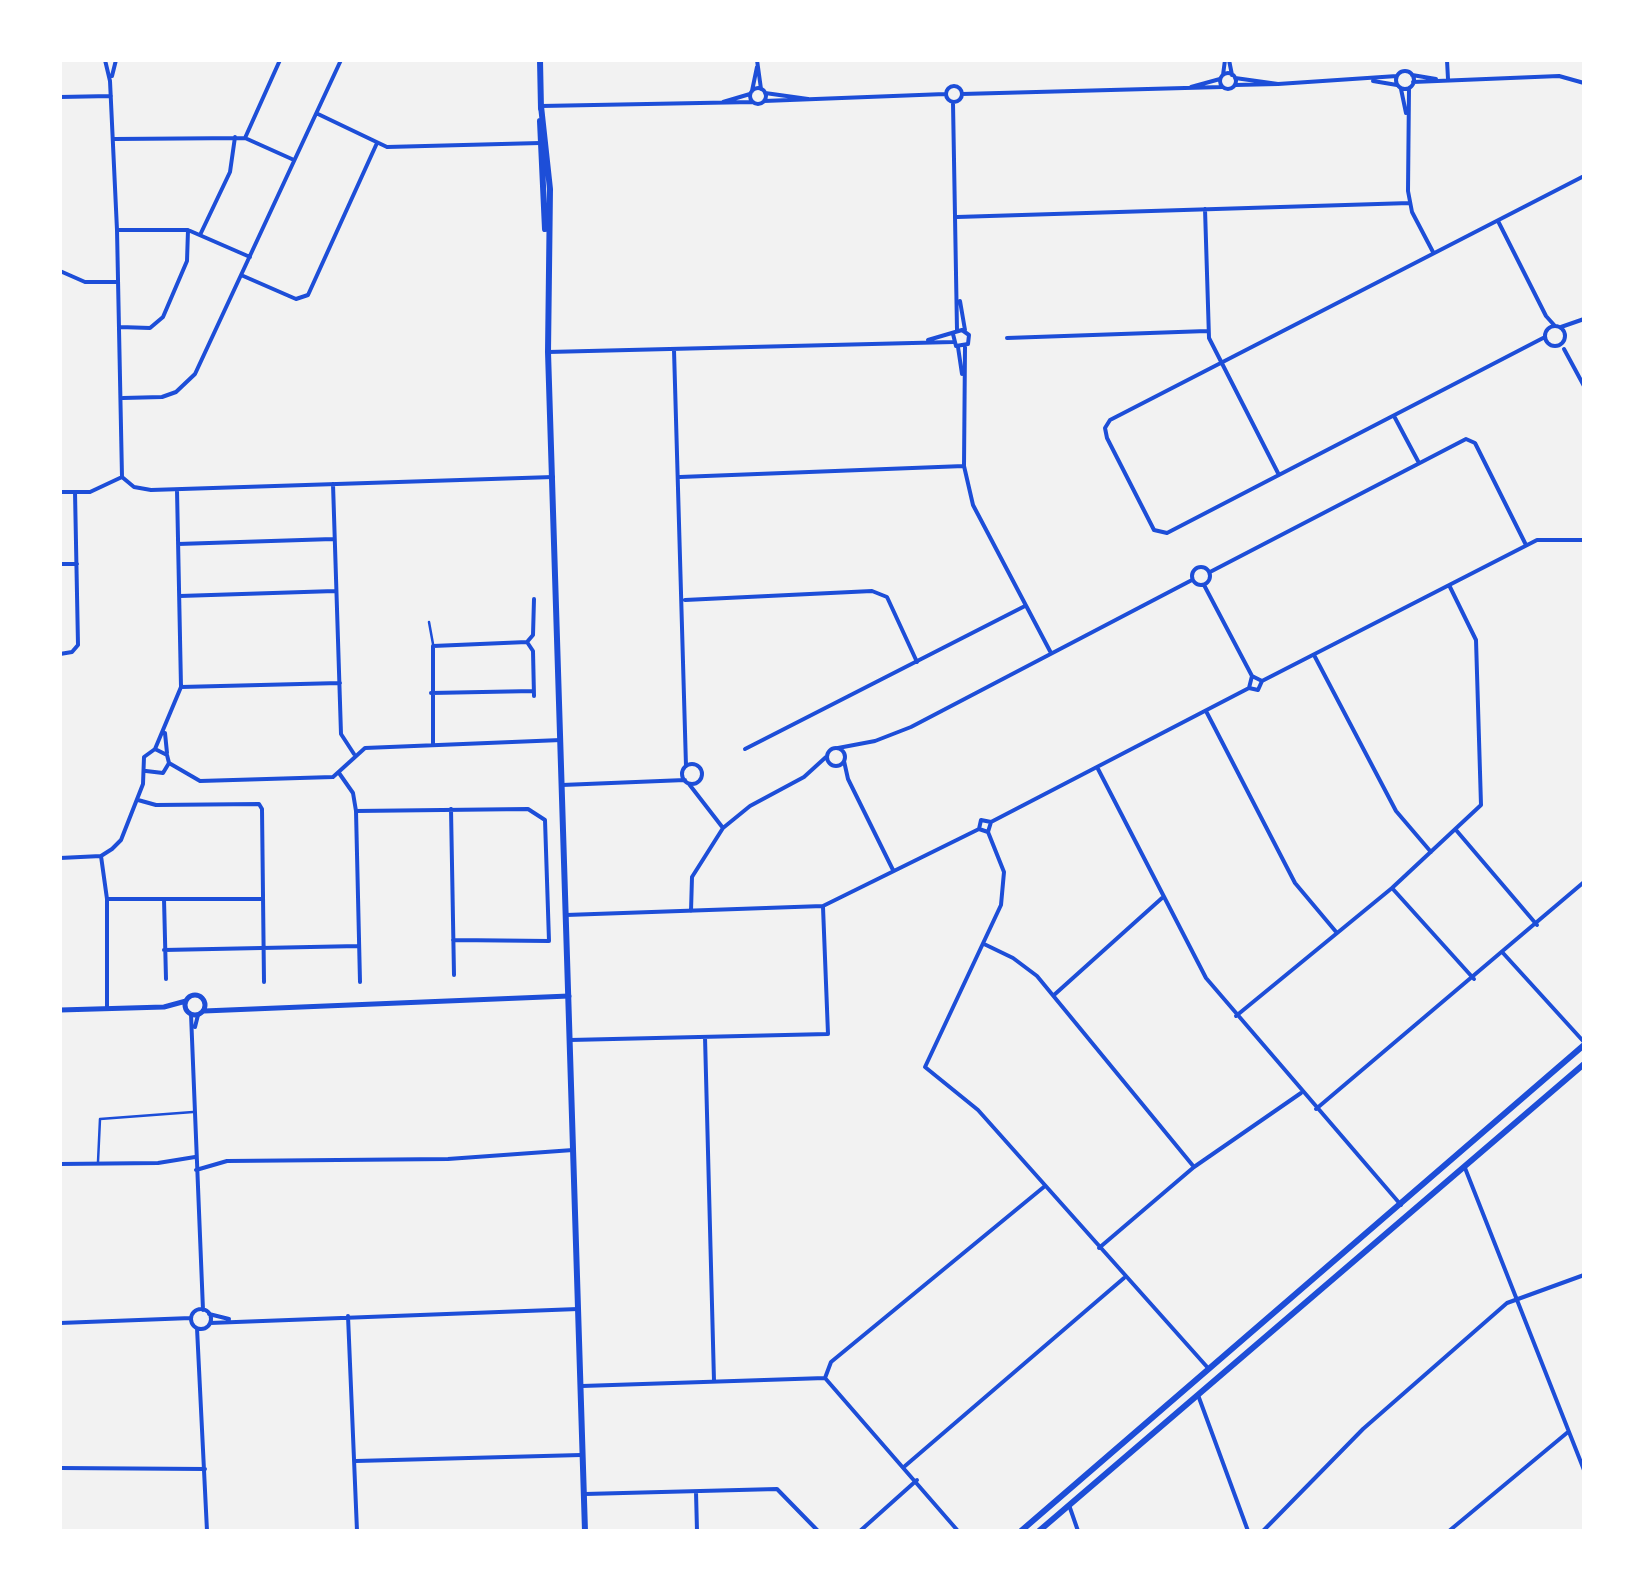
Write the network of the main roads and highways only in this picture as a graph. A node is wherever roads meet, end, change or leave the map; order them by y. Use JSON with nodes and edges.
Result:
{"nodes":[{"id":1,"x":540,"y":60,"type":"edge"},
{"id":2,"x":541,"y":106,"type":"junction"},
{"id":3,"x":548,"y":268,"type":"junction"},
{"id":4,"x":1583,"y":1052,"type":"edge"},
{"id":5,"x":1456,"y":1157,"type":"junction"},
{"id":6,"x":1464,"y":1166,"type":"junction"},
{"id":7,"x":1401,"y":1205,"type":"junction"},
{"id":8,"x":1409,"y":1214,"type":"junction"},
{"id":9,"x":1208,"y":1368,"type":"junction"},
{"id":10,"x":1216,"y":1378,"type":"junction"},
{"id":11,"x":1188,"y":1385,"type":"junction"},
{"id":12,"x":1197,"y":1394,"type":"junction"},
{"id":13,"x":1061,"y":1495,"type":"junction"},
{"id":14,"x":1069,"y":1505,"type":"junction"},
{"id":15,"x":586,"y":1531,"type":"edge"},
{"id":16,"x":1021,"y":1531,"type":"edge"},
{"id":17,"x":1039,"y":1531,"type":"edge"}],
"edges":[{"from":1,"to":2,"type":"main road"},
{"from":2,"to":3,"type":"main road"},
{"from":2,"to":3,"type":"main road"},
{"from":3,"to":15,"type":"main road"},
{"from":4,"to":5,"type":"main road"},
{"from":4,"to":6,"type":"main road"},
{"from":5,"to":6,"type":"main road"},
{"from":5,"to":7,"type":"main road"},
{"from":6,"to":8,"type":"main road"},
{"from":7,"to":8,"type":"main road"},
{"from":7,"to":9,"type":"main road"},
{"from":8,"to":10,"type":"main road"},
{"from":9,"to":10,"type":"main road"},
{"from":9,"to":11,"type":"main road"},
{"from":10,"to":12,"type":"main road"},
{"from":11,"to":12,"type":"main road"},
{"from":11,"to":13,"type":"main road"},
{"from":12,"to":14,"type":"main road"},
{"from":13,"to":14,"type":"main road"},
{"from":13,"to":16,"type":"main road"},
{"from":14,"to":17,"type":"main road"}]}
